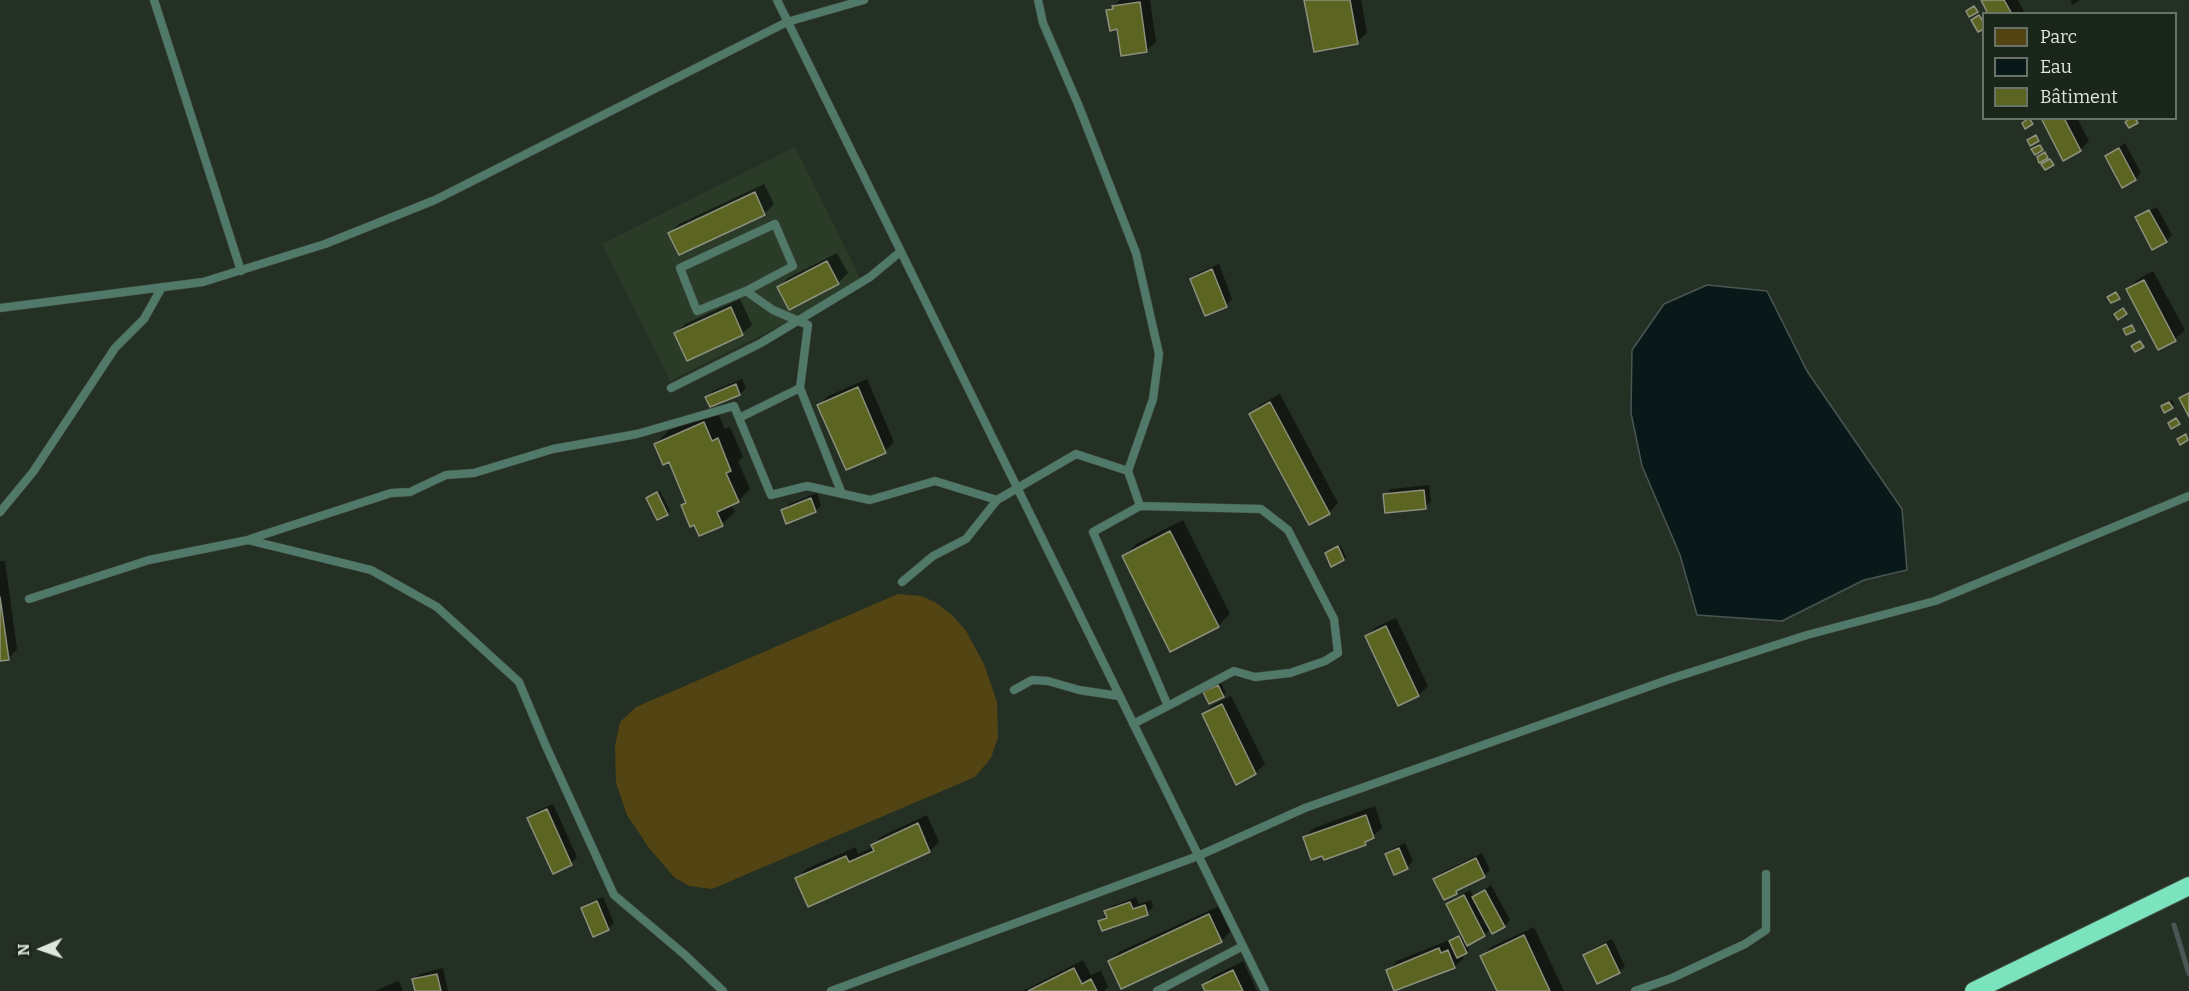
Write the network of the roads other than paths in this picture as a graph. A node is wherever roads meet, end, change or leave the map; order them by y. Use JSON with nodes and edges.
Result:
{"nodes":[{"id":1,"x":154,"y":0,"type":"edge"},
{"id":2,"x":777,"y":0,"type":"edge"},
{"id":3,"x":864,"y":0,"type":"edge"},
{"id":4,"x":1038,"y":0,"type":"edge"},
{"id":5,"x":787,"y":22,"type":"junction"},
{"id":6,"x":900,"y":252,"type":"junction"},
{"id":7,"x":241,"y":271,"type":"junction"},
{"id":8,"x":162,"y":287,"type":"junction"},
{"id":9,"x":746,"y":291,"type":"junction"},
{"id":10,"x":0,"y":308,"type":"edge"},
{"id":11,"x":798,"y":321,"type":"junction"},
{"id":12,"x":671,"y":388,"type":"dead end"},
{"id":13,"x":800,"y":388,"type":"junction"},
{"id":14,"x":739,"y":418,"type":"junction"},
{"id":15,"x":1128,"y":471,"type":"junction"},
{"id":16,"x":1017,"y":489,"type":"junction"},
{"id":17,"x":842,"y":494,"type":"junction"},
{"id":18,"x":2189,"y":496,"type":"edge"},
{"id":19,"x":997,"y":500,"type":"junction"},
{"id":20,"x":1140,"y":506,"type":"junction"},
{"id":21,"x":0,"y":512,"type":"edge"},
{"id":22,"x":248,"y":540,"type":"junction"},
{"id":23,"x":902,"y":582,"type":"dead end"},
{"id":24,"x":28,"y":599,"type":"dead end"},
{"id":25,"x":1014,"y":690,"type":"dead end"},
{"id":26,"x":1119,"y":696,"type":"junction"},
{"id":27,"x":1168,"y":706,"type":"junction"},
{"id":28,"x":1133,"y":724,"type":"junction"},
{"id":29,"x":1198,"y":856,"type":"junction"},
{"id":30,"x":1766,"y":874,"type":"dead end"},
{"id":31,"x":2189,"y":886,"type":"edge"},
{"id":32,"x":1243,"y":946,"type":"junction"},
{"id":33,"x":723,"y":991,"type":"edge"},
{"id":34,"x":831,"y":991,"type":"edge"},
{"id":35,"x":1157,"y":991,"type":"edge"},
{"id":36,"x":1265,"y":991,"type":"edge"},
{"id":37,"x":1635,"y":991,"type":"edge"},
{"id":38,"x":1974,"y":991,"type":"edge"}],
"edges":[{"from":1,"to":7,"type":"lane"},
{"from":2,"to":5,"type":"lane"},
{"from":3,"to":5,"type":"lane"},
{"from":4,"to":15,"type":"lane"},
{"from":5,"to":6,"type":"lane"},
{"from":5,"to":7,"type":"lane"},
{"from":6,"to":11,"type":"lane"},
{"from":6,"to":16,"type":"lane"},
{"from":7,"to":8,"type":"lane"},
{"from":8,"to":10,"type":"lane"},
{"from":8,"to":21,"type":"lane"},
{"from":9,"to":9,"type":"lane"},
{"from":9,"to":11,"type":"lane"},
{"from":11,"to":12,"type":"lane"},
{"from":11,"to":13,"type":"lane"},
{"from":13,"to":14,"type":"lane"},
{"from":13,"to":17,"type":"lane"},
{"from":14,"to":17,"type":"lane"},
{"from":14,"to":22,"type":"lane"},
{"from":15,"to":16,"type":"lane"},
{"from":15,"to":20,"type":"lane"},
{"from":16,"to":19,"type":"lane"},
{"from":16,"to":26,"type":"lane"},
{"from":17,"to":19,"type":"lane"},
{"from":18,"to":29,"type":"lane"},
{"from":19,"to":23,"type":"lane"},
{"from":20,"to":27,"type":"lane"},
{"from":20,"to":27,"type":"lane"},
{"from":22,"to":24,"type":"lane"},
{"from":22,"to":33,"type":"lane"},
{"from":25,"to":26,"type":"lane"},
{"from":26,"to":28,"type":"lane"},
{"from":27,"to":28,"type":"lane"},
{"from":28,"to":29,"type":"lane"},
{"from":29,"to":32,"type":"lane"},
{"from":29,"to":34,"type":"lane"},
{"from":30,"to":37,"type":"lane"},
{"from":31,"to":38,"type":"highway"},
{"from":32,"to":35,"type":"lane"},
{"from":32,"to":36,"type":"lane"}]}
